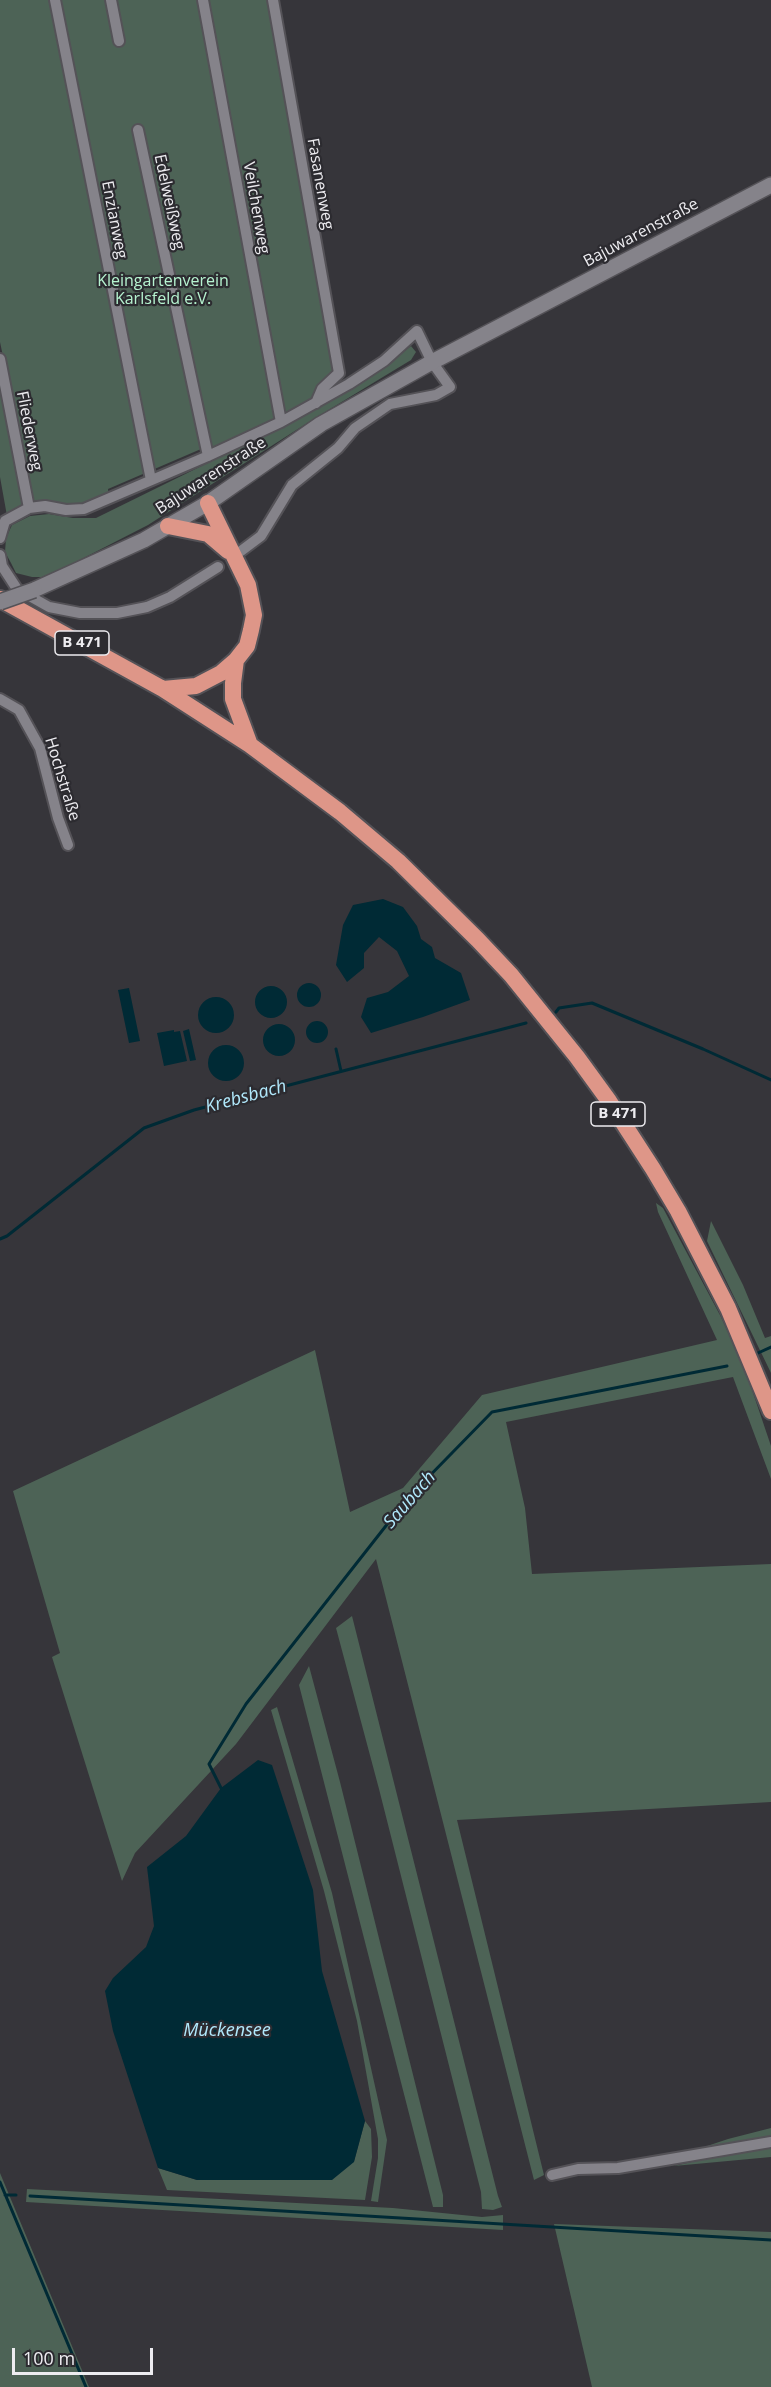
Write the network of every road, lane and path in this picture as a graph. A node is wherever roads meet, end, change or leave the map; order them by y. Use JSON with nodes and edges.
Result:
{"nodes":[{"id":1,"x":54,"y":0,"type":"edge"},
{"id":2,"x":111,"y":0,"type":"edge"},
{"id":3,"x":203,"y":0,"type":"edge"},
{"id":4,"x":273,"y":0,"type":"edge"},
{"id":5,"x":119,"y":41,"type":"dead end"},
{"id":6,"x":138,"y":130,"type":"dead end"},
{"id":7,"x":771,"y":185,"type":"edge"},
{"id":8,"x":0,"y":359,"type":"edge"},
{"id":9,"x":432,"y":362,"type":"junction"},
{"id":10,"x":316,"y":403,"type":"junction"},
{"id":11,"x":281,"y":422,"type":"junction"},
{"id":12,"x":208,"y":456,"type":"junction"},
{"id":13,"x":151,"y":480,"type":"junction"},
{"id":14,"x":208,"y":503,"type":"junction"},
{"id":15,"x":29,"y":508,"type":"junction"},
{"id":16,"x":168,"y":526,"type":"junction"},
{"id":17,"x":0,"y":538,"type":"edge"},
{"id":18,"x":236,"y":552,"type":"junction"},
{"id":19,"x":0,"y":555,"type":"edge"},
{"id":20,"x":218,"y":567,"type":"dead end"},
{"id":21,"x":0,"y":600,"type":"edge"},
{"id":22,"x":236,"y":660,"type":"junction"},
{"id":23,"x":163,"y":689,"type":"junction"},
{"id":24,"x":0,"y":699,"type":"edge"},
{"id":25,"x":250,"y":745,"type":"junction"},
{"id":26,"x":68,"y":845,"type":"dead end"},
{"id":27,"x":771,"y":1411,"type":"edge"},
{"id":28,"x":771,"y":2142,"type":"edge"},
{"id":29,"x":552,"y":2175,"type":"dead end"}],
"edges":[{"from":1,"to":13,"type":"street","name":"Enzianweg"},
{"from":2,"to":5,"type":"street"},
{"from":3,"to":11,"type":"street","name":"Veilchenweg"},
{"from":4,"to":10,"type":"street","name":"Fasanenweg"},
{"from":6,"to":12,"type":"street","name":"Edelweißweg"},
{"from":7,"to":9,"type":"main road","name":"Bajuwarenstraße"},
{"from":8,"to":15,"type":"street","name":"Fliederweg"},
{"from":9,"to":10,"type":"street","name":"Bajuwarenstraße"},
{"from":9,"to":14,"type":"main road","name":"Bajuwarenstraße"},
{"from":9,"to":18,"type":"street"},
{"from":10,"to":11,"type":"street","name":"Bajuwarenstraße"},
{"from":11,"to":12,"type":"street","name":"Bajuwarenstraße"},
{"from":12,"to":13,"type":"street","name":"Bajuwarenstraße"},
{"from":13,"to":15,"type":"street","name":"Bajuwarenstraße"},
{"from":14,"to":16,"type":"main road","name":"Bajuwarenstraße"},
{"from":14,"to":18,"type":"highway"},
{"from":15,"to":17,"type":"street"},
{"from":16,"to":18,"type":"highway"},
{"from":16,"to":21,"type":"main road","name":"Bajuwarenstraße","bridge":true},
{"from":18,"to":22,"type":"highway"},
{"from":19,"to":20,"type":"street"},
{"from":21,"to":23,"type":"highway","number":"B 471"},
{"from":22,"to":23,"type":"highway"},
{"from":22,"to":25,"type":"highway"},
{"from":23,"to":25,"type":"highway","number":"B 471"},
{"from":24,"to":26,"type":"street","name":"Hochstraße"},
{"from":25,"to":27,"type":"highway","number":"B 471"},
{"from":28,"to":29,"type":"street"}]}
